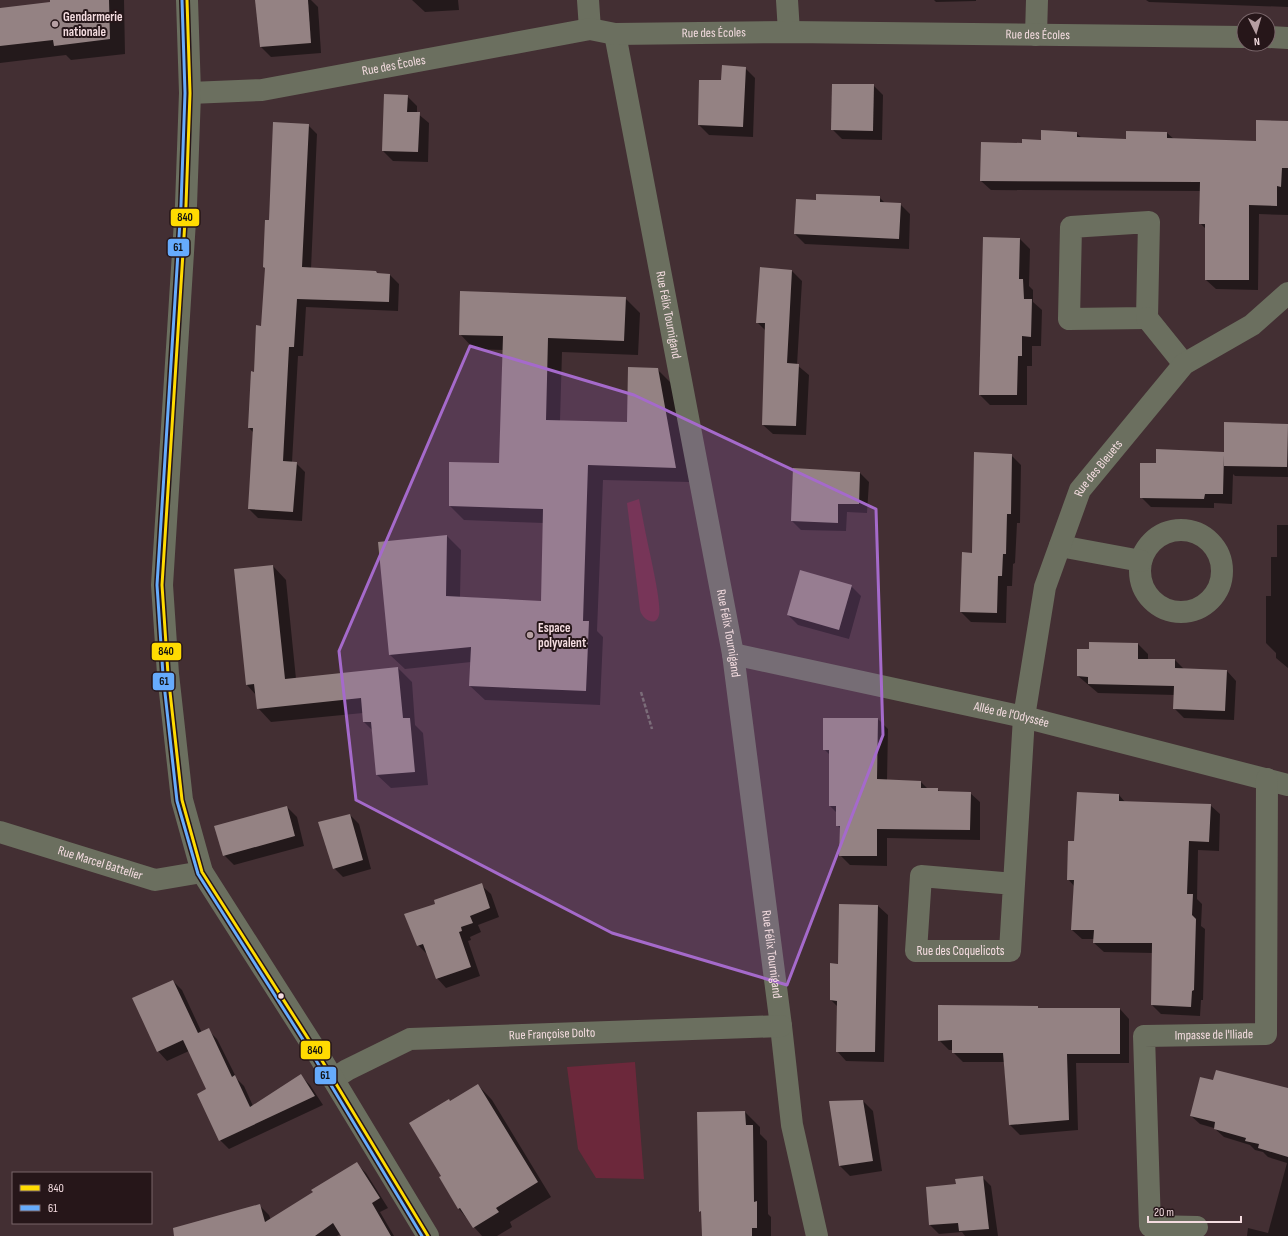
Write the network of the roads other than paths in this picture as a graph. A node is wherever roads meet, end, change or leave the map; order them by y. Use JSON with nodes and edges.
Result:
{"nodes":[{"id":1,"x":187,"y":0,"type":"edge"},
{"id":2,"x":588,"y":0,"type":"edge"},
{"id":3,"x":787,"y":0,"type":"edge"},
{"id":4,"x":1037,"y":0,"type":"edge"},
{"id":5,"x":590,"y":29,"type":"junction"},
{"id":6,"x":789,"y":32,"type":"junction"},
{"id":7,"x":615,"y":34,"type":"junction"},
{"id":8,"x":1036,"y":35,"type":"junction"},
{"id":9,"x":1236,"y":37,"type":"edge"},
{"id":10,"x":1276,"y":38,"type":"edge"},
{"id":11,"x":1288,"y":38,"type":"edge"},
{"id":12,"x":190,"y":93,"type":"junction"},
{"id":13,"x":1288,"y":293,"type":"edge"},
{"id":14,"x":1147,"y":318,"type":"junction"},
{"id":15,"x":1184,"y":364,"type":"junction"},
{"id":16,"x":1060,"y":546,"type":"junction"},
{"id":17,"x":1141,"y":561,"type":"dead end"},
{"id":18,"x":733,"y":654,"type":"junction"},
{"id":19,"x":1024,"y":716,"type":"junction"},
{"id":20,"x":1267,"y":778,"type":"junction"},
{"id":21,"x":1288,"y":785,"type":"edge"},
{"id":22,"x":0,"y":832,"type":"edge"},
{"id":23,"x":202,"y":872,"type":"junction"},
{"id":24,"x":1014,"y":884,"type":"junction"},
{"id":25,"x":781,"y":1026,"type":"junction"},
{"id":26,"x":332,"y":1079,"type":"junction"},
{"id":27,"x":1197,"y":1227,"type":"dead end"},
{"id":28,"x":428,"y":1236,"type":"edge"},
{"id":29,"x":818,"y":1236,"type":"edge"}],
"edges":[{"from":1,"to":12,"type":"street"},
{"from":2,"to":5,"type":"street"},
{"from":3,"to":6,"type":"street"},
{"from":4,"to":8,"type":"street"},
{"from":5,"to":7,"type":"street","name":"Rue des Écoles"},
{"from":5,"to":12,"type":"street","name":"Rue des Écoles"},
{"from":6,"to":7,"type":"street","name":"Rue des Écoles"},
{"from":6,"to":8,"type":"street","name":"Rue des Écoles"},
{"from":7,"to":18,"type":"street","name":"Rue Félix Tournigand"},
{"from":8,"to":9,"type":"street","name":"Rue des Écoles"},
{"from":10,"to":11,"type":"street"},
{"from":12,"to":23,"type":"street"},
{"from":13,"to":15,"type":"street","name":"Rue des Bleuets"},
{"from":14,"to":14,"type":"street"},
{"from":14,"to":15,"type":"street"},
{"from":15,"to":16,"type":"street","name":"Rue des Bleuets"},
{"from":16,"to":17,"type":"street"},
{"from":16,"to":19,"type":"street","name":"Rue des Bleuets"},
{"from":18,"to":19,"type":"street","name":"Allée de l'Odyssée"},
{"from":18,"to":25,"type":"street","name":"Rue Félix Tournigand"},
{"from":19,"to":20,"type":"street","name":"Allée de l'Odyssée"},
{"from":19,"to":24,"type":"street","name":"Rue des Coquelicots"},
{"from":20,"to":21,"type":"street","name":"Allée de l'Odyssée"},
{"from":20,"to":27,"type":"street","name":"Impasse de l'Iliade"},
{"from":22,"to":23,"type":"street","name":"Rue Marcel Battelier"},
{"from":23,"to":26,"type":"street"},
{"from":24,"to":24,"type":"street","name":"Rue des Coquelicots"},
{"from":25,"to":26,"type":"street","name":"Rue Françoise Dolto"},
{"from":25,"to":29,"type":"street","name":"Rue Félix Tournigand"},
{"from":26,"to":28,"type":"street"}]}
